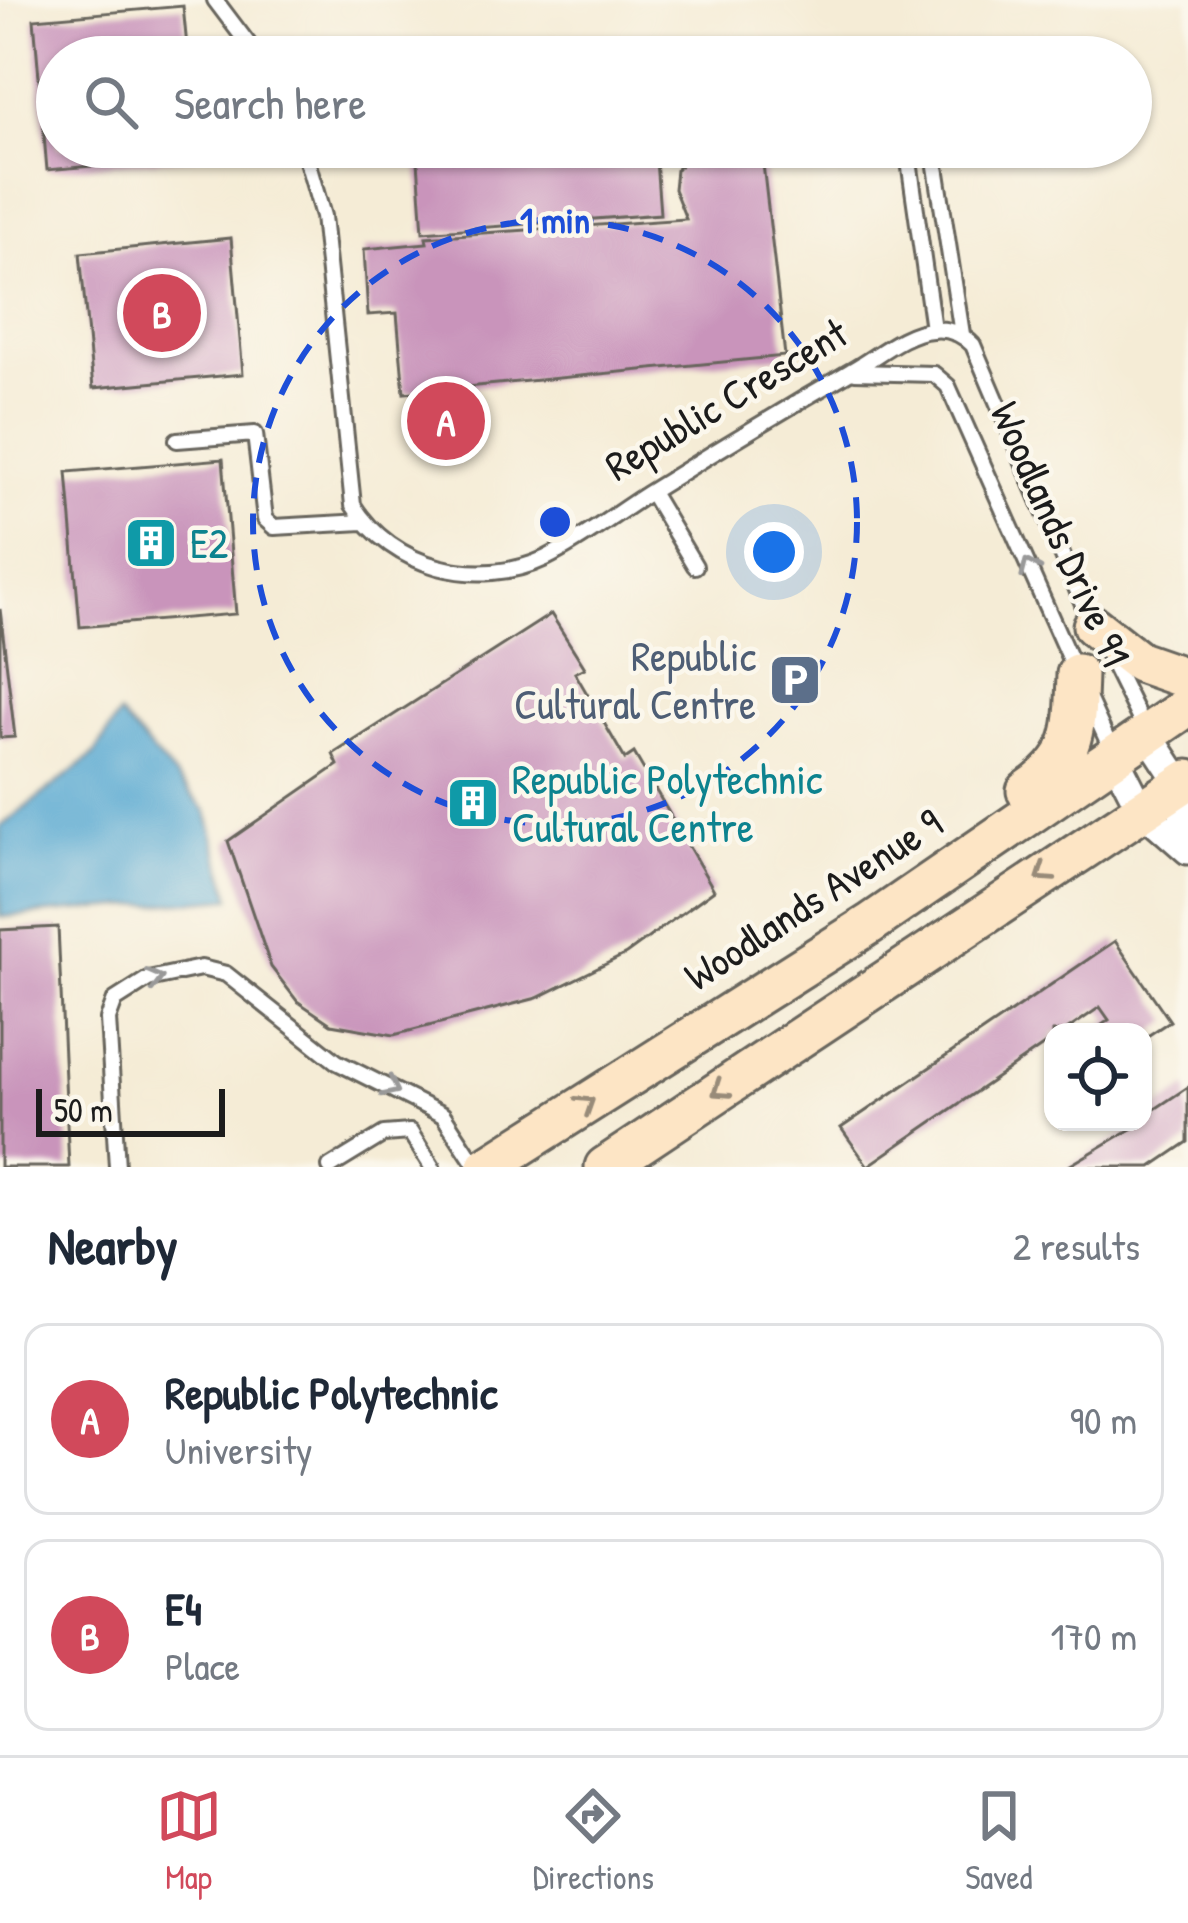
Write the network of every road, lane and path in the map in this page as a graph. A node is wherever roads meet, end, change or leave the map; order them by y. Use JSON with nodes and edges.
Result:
{"nodes":[{"id":1,"x":215,"y":0,"type":"edge"},
{"id":2,"x":242,"y":36,"type":"edge"},
{"id":3,"x":309,"y":168,"type":"edge"},
{"id":4,"x":910,"y":168,"type":"edge"},
{"id":5,"x":937,"y":168,"type":"edge"},
{"id":6,"x":934,"y":329,"type":"junction"},
{"id":7,"x":962,"y":334,"type":"junction"},
{"id":8,"x":850,"y":372,"type":"junction"},
{"id":9,"x":177,"y":440,"type":"dead end"},
{"id":10,"x":651,"y":492,"type":"junction"},
{"id":11,"x":363,"y":522,"type":"junction"},
{"id":12,"x":695,"y":566,"type":"dead end"},
{"id":13,"x":1093,"y":626,"type":"junction"},
{"id":14,"x":1077,"y":674,"type":"junction"},
{"id":15,"x":1188,"y":679,"type":"edge"},
{"id":16,"x":1188,"y":706,"type":"edge"},
{"id":17,"x":1147,"y":734,"type":"junction"},
{"id":18,"x":1114,"y":756,"type":"junction"},
{"id":19,"x":1184,"y":783,"type":"edge"},
{"id":20,"x":1142,"y":808,"type":"junction"},
{"id":21,"x":1187,"y":849,"type":"edge"},
{"id":22,"x":962,"y":860,"type":"junction"},
{"id":23,"x":117,"y":1167,"type":"edge"},
{"id":24,"x":330,"y":1167,"type":"edge"},
{"id":25,"x":432,"y":1167,"type":"edge"},
{"id":26,"x":477,"y":1167,"type":"edge"},
{"id":27,"x":487,"y":1167,"type":"edge"},
{"id":28,"x":605,"y":1167,"type":"edge"}],
"edges":[{"from":1,"to":2,"type":"lane"},
{"from":3,"to":11,"type":"lane"},
{"from":4,"to":6,"type":"lane"},
{"from":5,"to":7,"type":"lane"},
{"from":6,"to":7,"type":"lane"},
{"from":6,"to":8,"type":"lane","name":"Republic Crescent"},
{"from":7,"to":13,"type":"lane"},
{"from":8,"to":10,"type":"lane","name":"Republic Crescent"},
{"from":14,"to":8,"type":"lane","name":"Woodlands Drive 91","one_way":true},
{"from":9,"to":11,"type":"lane"},
{"from":10,"to":11,"type":"lane","name":"Republic Crescent"},
{"from":10,"to":12,"type":"lane"},
{"from":13,"to":15,"type":"main road"},
{"from":13,"to":17,"type":"lane"},
{"from":14,"to":18,"type":"lane","name":"Woodlands Drive 91"},
{"from":14,"to":22,"type":"main road"},
{"from":16,"to":17,"type":"main road","name":"Woodlands Avenue 9"},
{"from":17,"to":18,"type":"main road","name":"Woodlands Avenue 9"},
{"from":17,"to":19,"type":"street"},
{"from":18,"to":20,"type":"street","name":"Woodlands Drive 91"},
{"from":18,"to":22,"type":"main road","name":"Woodlands Avenue 9"},
{"from":19,"to":20,"type":"main road"},
{"from":19,"to":21,"type":"street"},
{"from":20,"to":21,"type":"street","name":"Woodlands Drive 91"},
{"from":20,"to":28,"type":"main road","one_way":true},
{"from":27,"to":22,"type":"main road","name":"Woodlands Avenue 9","one_way":true},
{"from":23,"to":26,"type":"lane","one_way":true},
{"from":24,"to":25,"type":"lane"}]}
